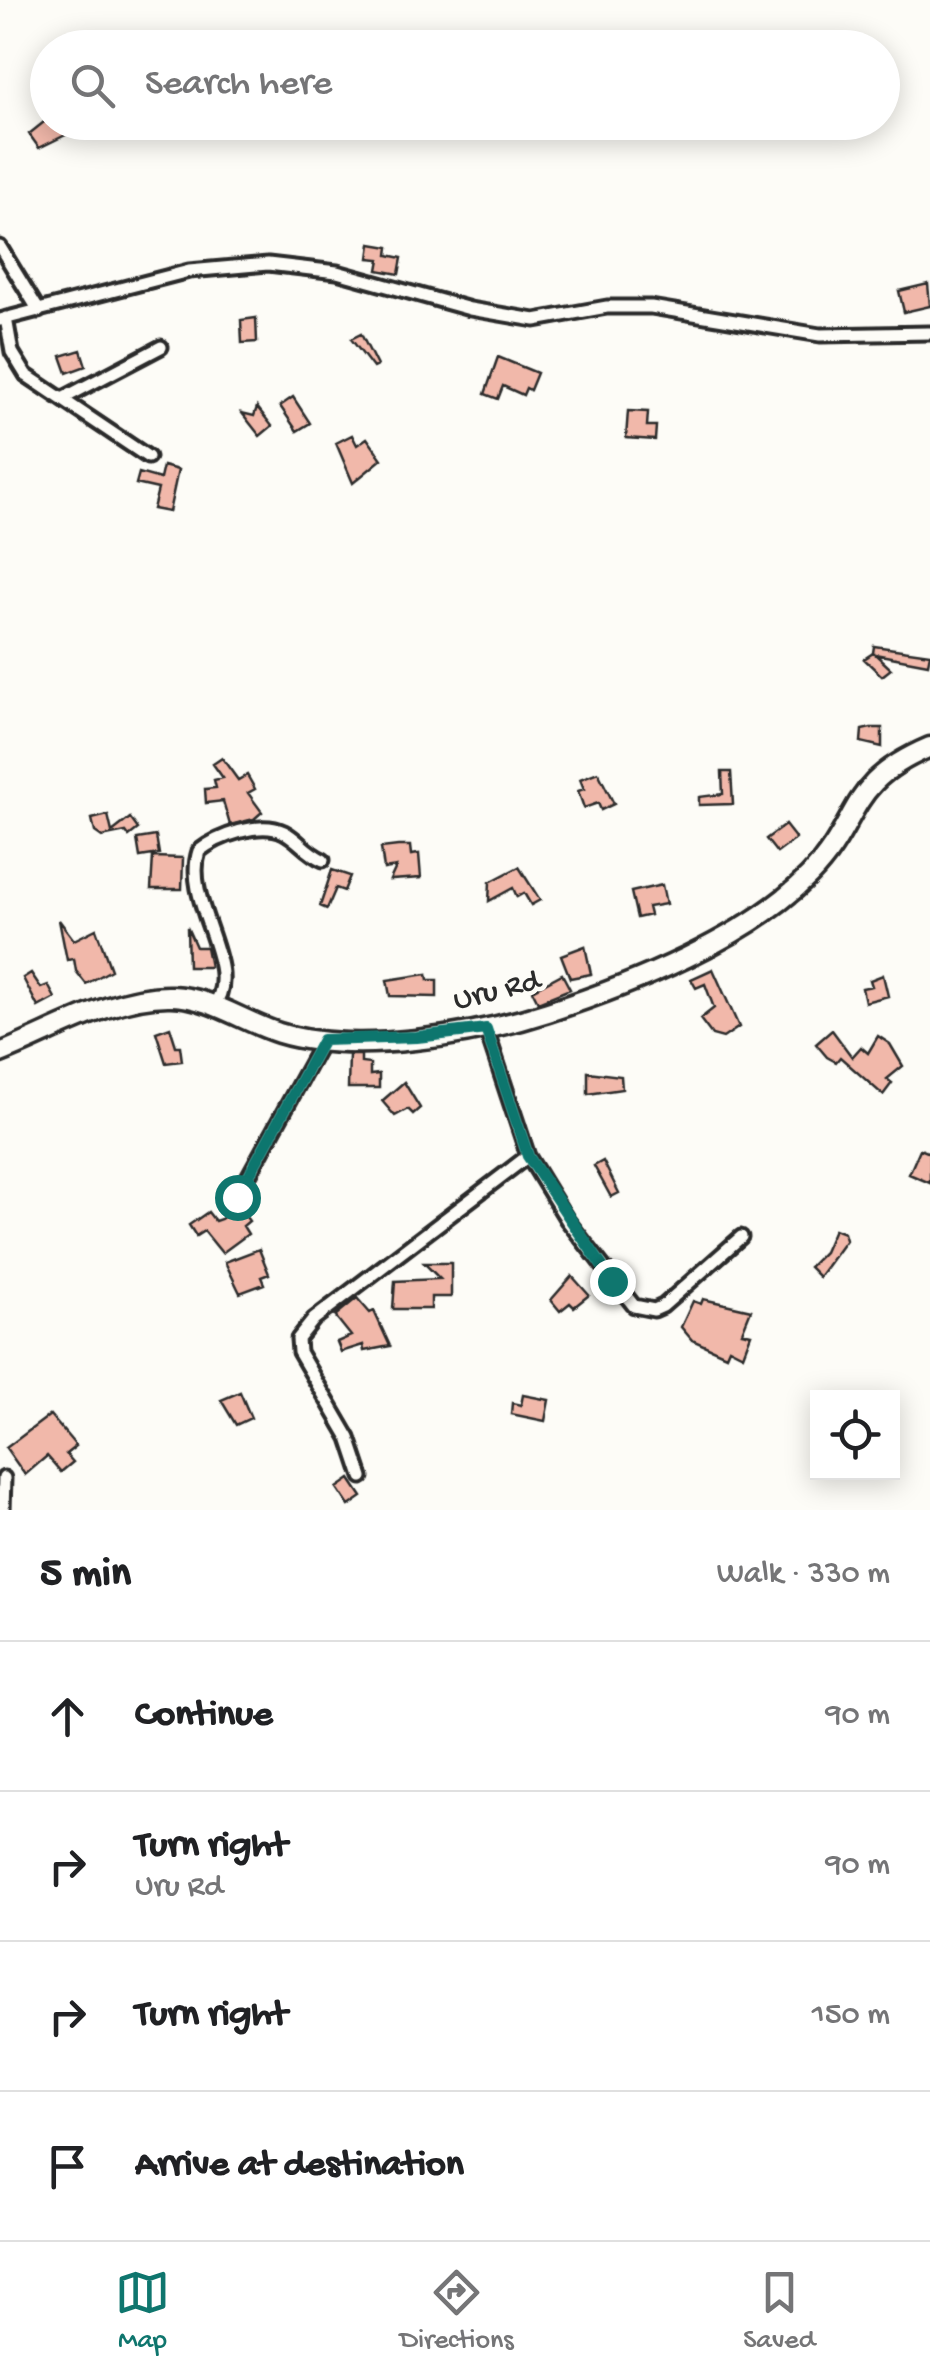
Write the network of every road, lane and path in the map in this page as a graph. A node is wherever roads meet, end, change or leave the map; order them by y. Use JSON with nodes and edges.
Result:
{"nodes":[{"id":1,"x":0,"y":247,"type":"edge"},
{"id":2,"x":39,"y":311,"type":"junction"},
{"id":3,"x":3,"y":319,"type":"edge"},
{"id":4,"x":930,"y":333,"type":"edge"},
{"id":5,"x":161,"y":347,"type":"dead end"},
{"id":6,"x":62,"y":398,"type":"junction"},
{"id":7,"x":148,"y":457,"type":"dead end"},
{"id":8,"x":930,"y":747,"type":"edge"},
{"id":9,"x":322,"y":860,"type":"dead end"},
{"id":10,"x":213,"y":1006,"type":"junction"},
{"id":11,"x":486,"y":1029,"type":"junction"},
{"id":12,"x":323,"y":1040,"type":"junction"},
{"id":13,"x":0,"y":1053,"type":"edge"},
{"id":14,"x":528,"y":1156,"type":"junction"},
{"id":15,"x":237,"y":1197,"type":"dead end"},
{"id":16,"x":741,"y":1237,"type":"dead end"},
{"id":17,"x":362,"y":1477,"type":"dead end"},
{"id":18,"x":4,"y":1478,"type":"dead end"},
{"id":19,"x":4,"y":1510,"type":"edge"}],
"edges":[{"from":1,"to":2,"type":"street"},
{"from":2,"to":3,"type":"street"},
{"from":2,"to":4,"type":"street"},
{"from":3,"to":6,"type":"street"},
{"from":5,"to":6,"type":"street"},
{"from":6,"to":7,"type":"street"},
{"from":8,"to":11,"type":"street","name":"Uru Rd"},
{"from":9,"to":10,"type":"street"},
{"from":10,"to":12,"type":"street","name":"Uru Rd"},
{"from":10,"to":13,"type":"street","name":"Uru Rd"},
{"from":11,"to":12,"type":"street","name":"Uru Rd"},
{"from":11,"to":14,"type":"street"},
{"from":12,"to":15,"type":"street"},
{"from":14,"to":16,"type":"street"},
{"from":14,"to":17,"type":"street"},
{"from":18,"to":19,"type":"street"}]}
